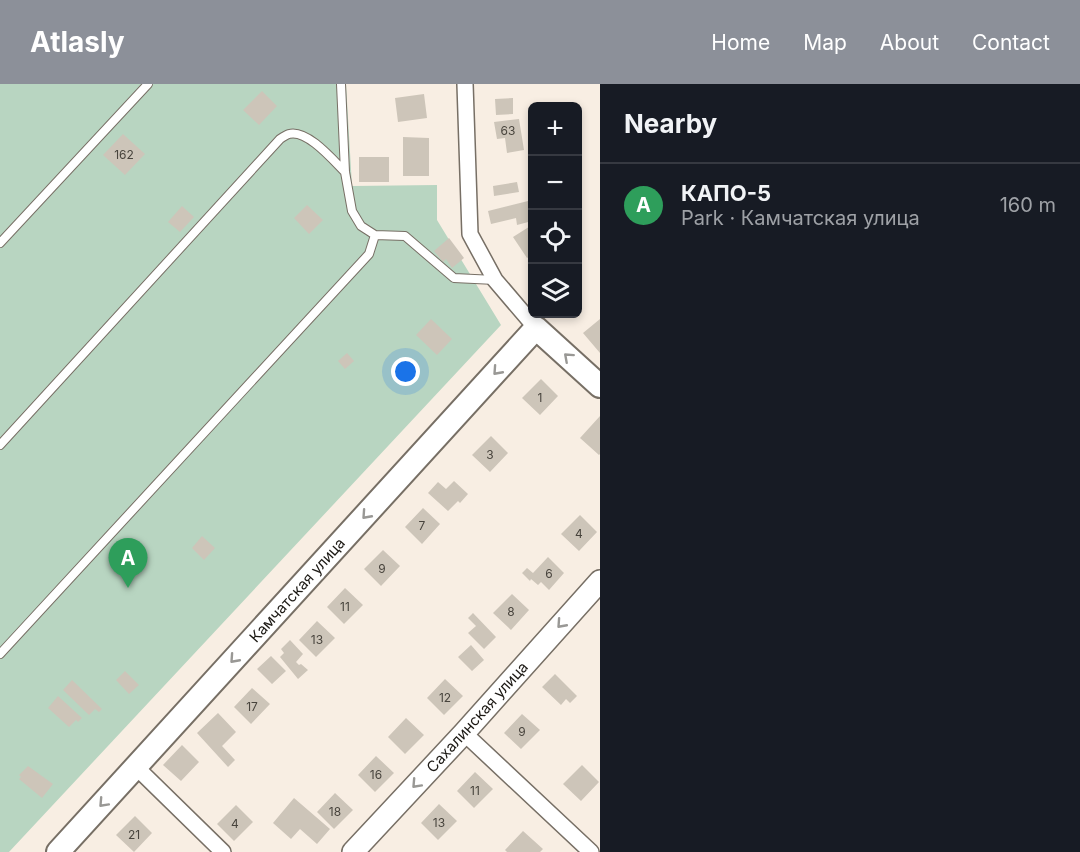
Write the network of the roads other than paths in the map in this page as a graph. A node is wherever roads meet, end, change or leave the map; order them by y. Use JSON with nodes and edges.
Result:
{"nodes":[{"id":1,"x":148,"y":84,"type":"edge"},
{"id":2,"x":341,"y":84,"type":"edge"},
{"id":3,"x":465,"y":84,"type":"edge"},
{"id":4,"x":345,"y":172,"type":"junction"},
{"id":5,"x":375,"y":235,"type":"junction"},
{"id":6,"x":0,"y":243,"type":"edge"},
{"id":7,"x":495,"y":280,"type":"junction"},
{"id":8,"x":537,"y":328,"type":"junction"},
{"id":9,"x":600,"y":386,"type":"edge"},
{"id":10,"x":0,"y":445,"type":"edge"},
{"id":11,"x":600,"y":580,"type":"edge"},
{"id":12,"x":0,"y":654,"type":"edge"},
{"id":13,"x":465,"y":733,"type":"junction"},
{"id":14,"x":136,"y":767,"type":"junction"},
{"id":15,"x":58,"y":852,"type":"edge"},
{"id":16,"x":223,"y":852,"type":"edge"},
{"id":17,"x":353,"y":852,"type":"edge"},
{"id":18,"x":591,"y":852,"type":"edge"}],
"edges":[{"from":1,"to":6,"type":"lane"},
{"from":2,"to":4,"type":"lane"},
{"from":3,"to":7,"type":"street"},
{"from":4,"to":5,"type":"lane"},
{"from":4,"to":10,"type":"lane"},
{"from":5,"to":7,"type":"lane"},
{"from":5,"to":12,"type":"lane"},
{"from":7,"to":8,"type":"street"},
{"from":9,"to":8,"type":"main road","one_way":true},
{"from":8,"to":14,"type":"main road","name":"Камчатская улица","one_way":true},
{"from":11,"to":13,"type":"main road","name":"Сахалинская улица","one_way":true},
{"from":13,"to":17,"type":"main road","name":"Сахалинская улица","one_way":true},
{"from":13,"to":18,"type":"street"},
{"from":14,"to":15,"type":"main road","name":"Камчатская улица","one_way":true},
{"from":14,"to":16,"type":"street"}]}
